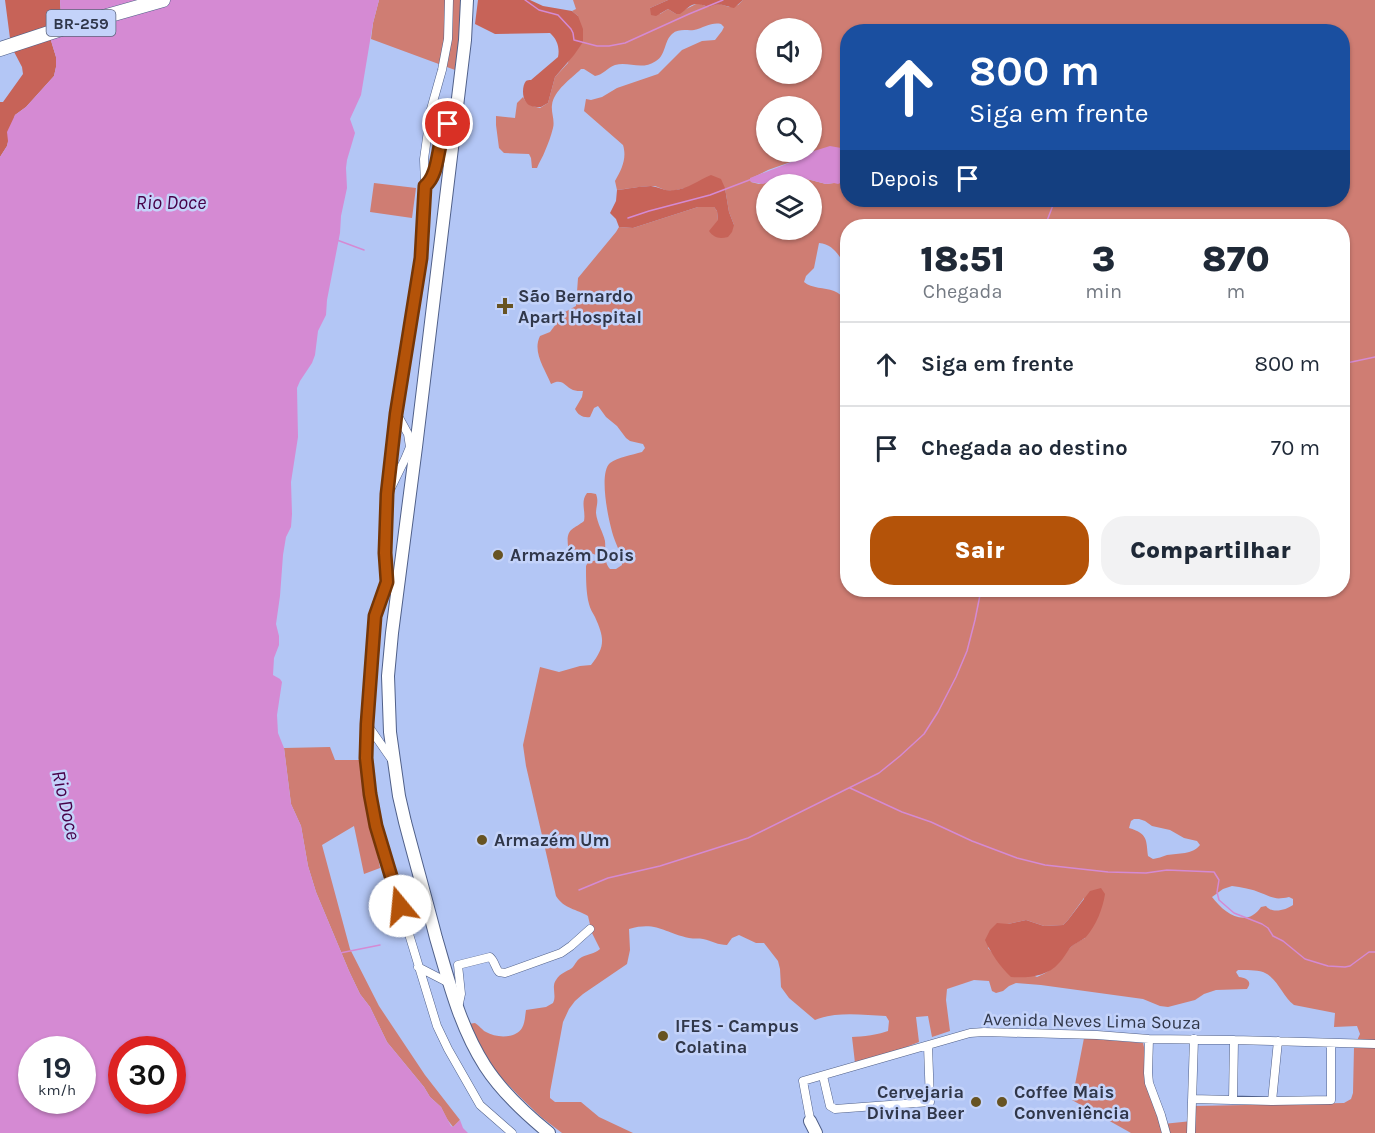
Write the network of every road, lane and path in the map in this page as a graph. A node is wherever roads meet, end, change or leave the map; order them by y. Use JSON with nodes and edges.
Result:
{"nodes":[{"id":1,"x":163,"y":0,"type":"edge"},
{"id":2,"x":449,"y":0,"type":"edge"},
{"id":3,"x":467,"y":0,"type":"edge"},
{"id":4,"x":472,"y":0,"type":"edge"},
{"id":5,"x":465,"y":40,"type":"junction"},
{"id":6,"x":0,"y":49,"type":"edge"},
{"id":7,"x":455,"y":119,"type":"junction"},
{"id":8,"x":425,"y":186,"type":"junction"},
{"id":9,"x":396,"y":414,"type":"junction"},
{"id":10,"x":413,"y":447,"type":"junction"},
{"id":11,"x":387,"y":494,"type":"junction"},
{"id":12,"x":367,"y":724,"type":"junction"},
{"id":13,"x":393,"y":761,"type":"junction"},
{"id":14,"x":590,"y":929,"type":"dead end"},
{"id":15,"x":418,"y":967,"type":"junction"},
{"id":16,"x":449,"y":983,"type":"junction"},
{"id":17,"x":458,"y":1010,"type":"junction"},
{"id":18,"x":1149,"y":1039,"type":"junction"},
{"id":19,"x":1194,"y":1039,"type":"junction"},
{"id":20,"x":1234,"y":1040,"type":"junction"},
{"id":21,"x":1278,"y":1041,"type":"junction"},
{"id":22,"x":1331,"y":1043,"type":"junction"},
{"id":23,"x":1375,"y":1044,"type":"edge"},
{"id":24,"x":928,"y":1046,"type":"junction"},
{"id":25,"x":824,"y":1076,"type":"junction"},
{"id":26,"x":1192,"y":1099,"type":"junction"},
{"id":27,"x":1233,"y":1100,"type":"junction"},
{"id":28,"x":1272,"y":1101,"type":"junction"},
{"id":29,"x":811,"y":1130,"type":"edge"},
{"id":30,"x":512,"y":1133,"type":"edge"},
{"id":31,"x":549,"y":1133,"type":"edge"},
{"id":32,"x":1166,"y":1133,"type":"edge"},
{"id":33,"x":1191,"y":1133,"type":"edge"}],
"edges":[{"from":1,"to":6,"type":"highway","number":"BR-259"},
{"from":2,"to":8,"type":"street"},
{"from":3,"to":5,"type":"main road"},
{"from":4,"to":5,"type":"main road"},
{"from":5,"to":7,"type":"main road"},
{"from":7,"to":8,"type":"street"},
{"from":7,"to":10,"type":"main road"},
{"from":8,"to":9,"type":"street"},
{"from":9,"to":10,"type":"street"},
{"from":9,"to":11,"type":"street"},
{"from":10,"to":11,"type":"street"},
{"from":10,"to":13,"type":"main road"},
{"from":11,"to":12,"type":"street"},
{"from":12,"to":13,"type":"street"},
{"from":12,"to":15,"type":"street"},
{"from":13,"to":16,"type":"main road"},
{"from":14,"to":17,"type":"street"},
{"from":15,"to":16,"type":"street"},
{"from":15,"to":30,"type":"street"},
{"from":16,"to":17,"type":"main road"},
{"from":17,"to":31,"type":"main road"},
{"from":18,"to":19,"type":"street","name":"Avenida Neves Lima Souza"},
{"from":18,"to":24,"type":"street","name":"Avenida Neves Lima Souza"},
{"from":18,"to":32,"type":"street"},
{"from":19,"to":20,"type":"street","name":"Avenida Neves Lima Souza"},
{"from":19,"to":26,"type":"street"},
{"from":20,"to":21,"type":"street","name":"Avenida Neves Lima Souza"},
{"from":20,"to":27,"type":"street"},
{"from":21,"to":22,"type":"street","name":"Avenida Neves Lima Souza"},
{"from":21,"to":28,"type":"street"},
{"from":22,"to":23,"type":"street","name":"Avenida Neves Lima Souza"},
{"from":22,"to":28,"type":"street"},
{"from":24,"to":25,"type":"street","name":"Avenida Neves Lima Souza"},
{"from":24,"to":25,"type":"street"},
{"from":25,"to":29,"type":"street","name":"Avenida Neves Lima Souza"},
{"from":26,"to":27,"type":"street"},
{"from":26,"to":33,"type":"street"},
{"from":27,"to":28,"type":"street"}]}
